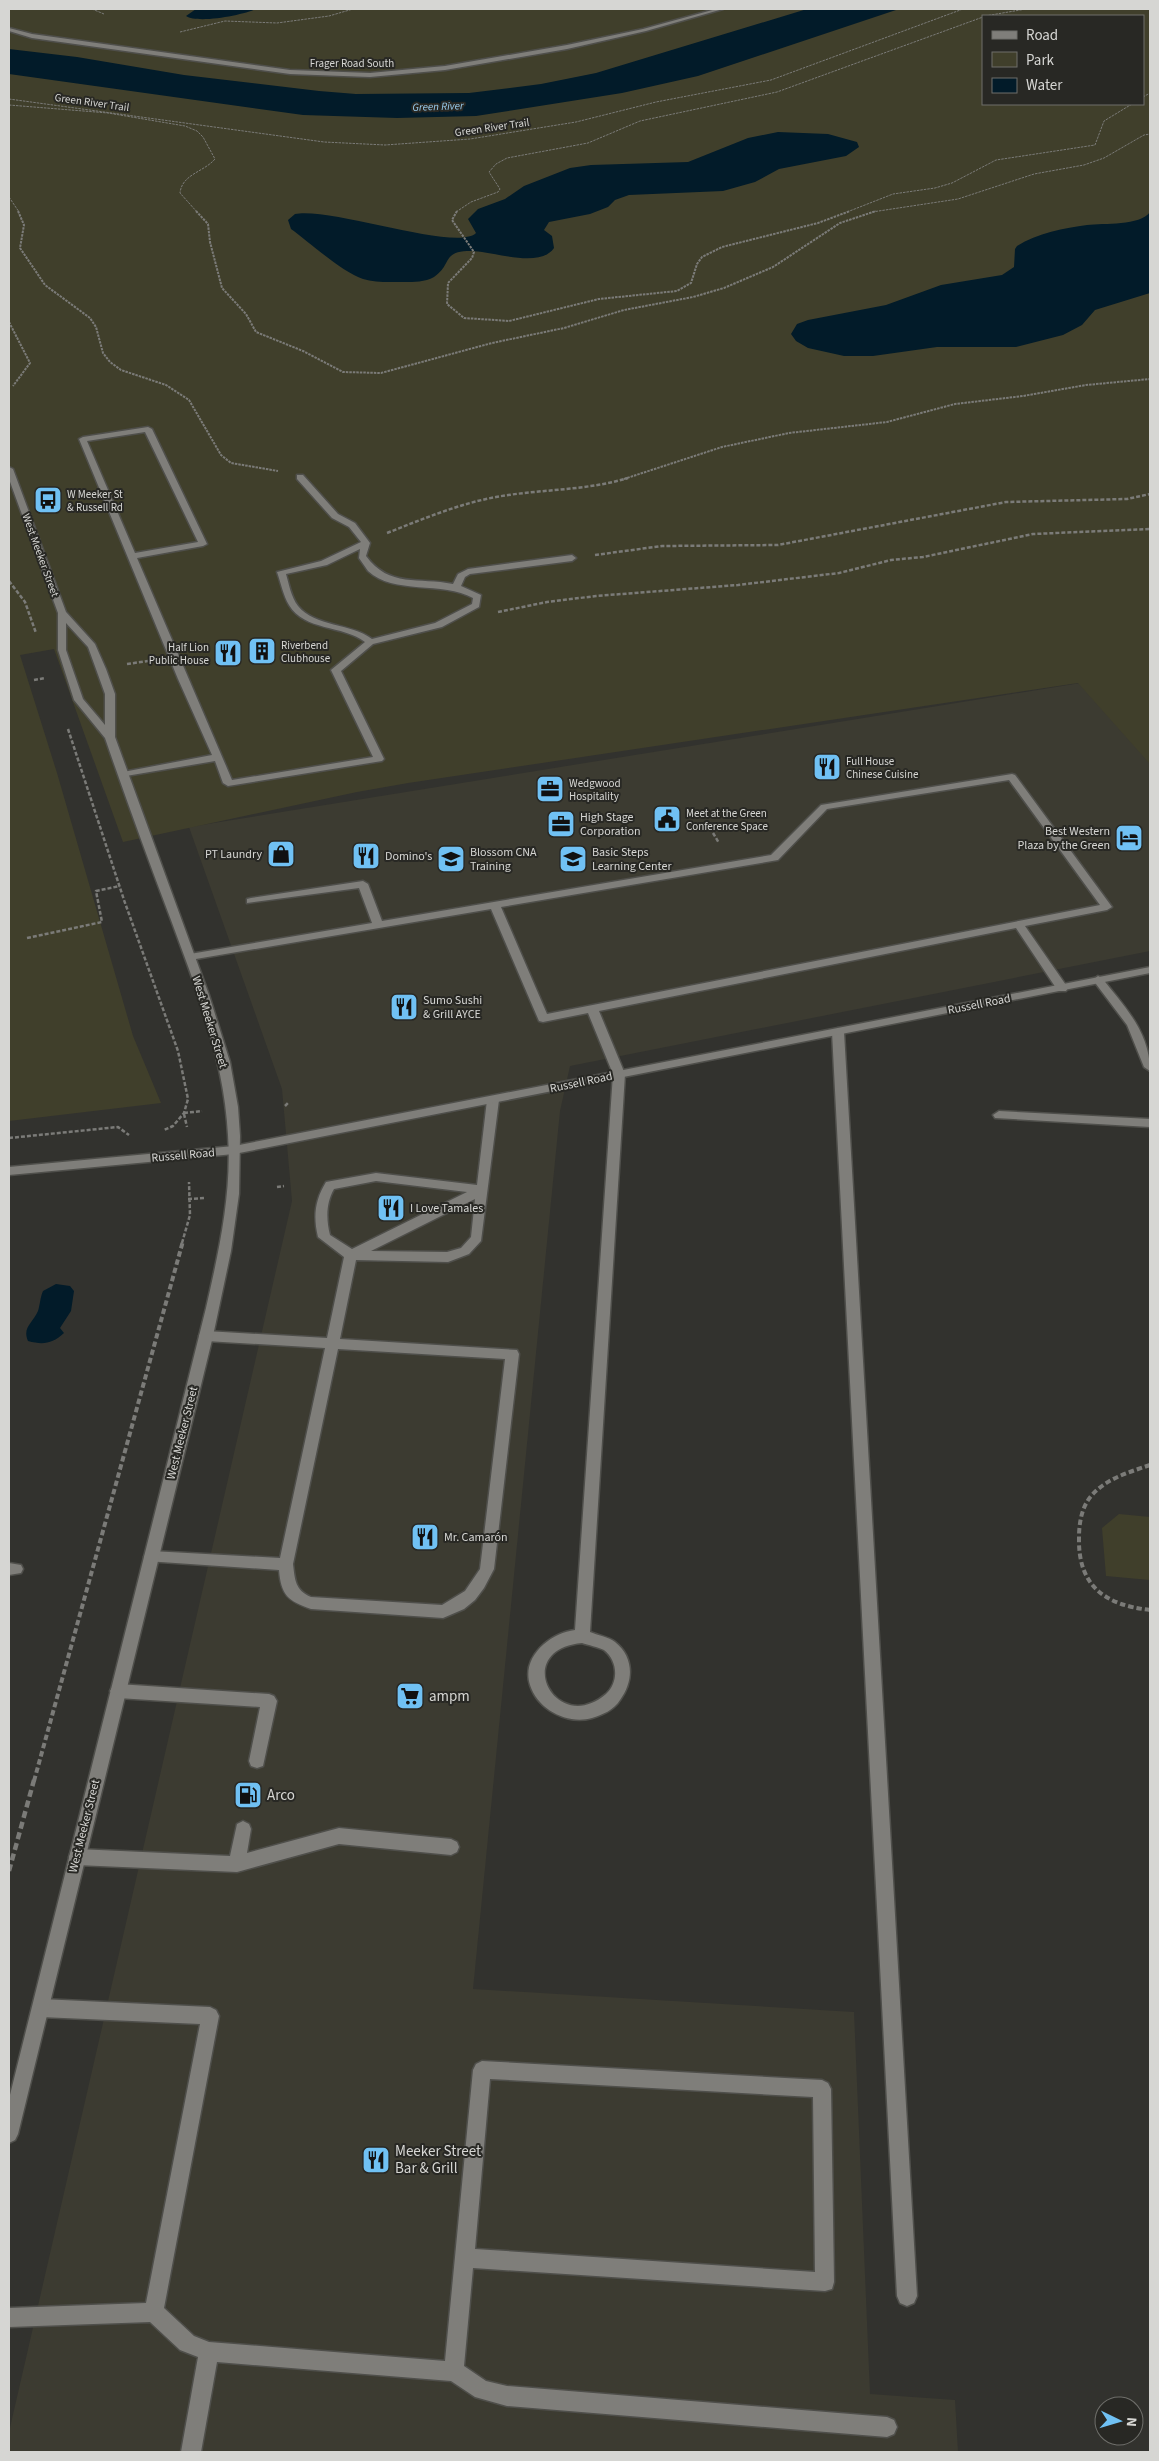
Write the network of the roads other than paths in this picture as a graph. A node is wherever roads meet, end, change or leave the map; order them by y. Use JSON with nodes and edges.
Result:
{"nodes":[{"id":1,"x":721,"y":9,"type":"edge"},
{"id":2,"x":9,"y":30,"type":"edge"},
{"id":3,"x":9,"y":469,"type":"edge"},
{"id":4,"x":300,"y":477,"type":"road end"},
{"id":5,"x":366,"y":543,"type":"junction"},
{"id":6,"x":132,"y":556,"type":"junction"},
{"id":7,"x":572,"y":558,"type":"road end"},
{"id":8,"x":456,"y":587,"type":"junction"},
{"id":9,"x":62,"y":613,"type":"junction"},
{"id":10,"x":370,"y":642,"type":"junction"},
{"id":11,"x":110,"y":737,"type":"junction"},
{"id":12,"x":218,"y":758,"type":"junction"},
{"id":13,"x":123,"y":775,"type":"junction"},
{"id":14,"x":251,"y":901,"type":"dead end"},
{"id":15,"x":495,"y":905,"type":"junction"},
{"id":16,"x":1018,"y":924,"type":"junction"},
{"id":17,"x":378,"y":925,"type":"junction"},
{"id":18,"x":190,"y":957,"type":"junction"},
{"id":19,"x":1150,"y":970,"type":"edge"},
{"id":20,"x":1098,"y":980,"type":"junction"},
{"id":21,"x":1062,"y":988,"type":"junction"},
{"id":22,"x":592,"y":1008,"type":"junction"},
{"id":23,"x":838,"y":1032,"type":"junction"},
{"id":24,"x":1150,"y":1067,"type":"edge"},
{"id":25,"x":620,"y":1074,"type":"junction"},
{"id":26,"x":493,"y":1100,"type":"junction"},
{"id":27,"x":999,"y":1115,"type":"dead end"},
{"id":28,"x":1150,"y":1123,"type":"edge"},
{"id":29,"x":234,"y":1150,"type":"junction"},
{"id":30,"x":9,"y":1171,"type":"edge"},
{"id":31,"x":483,"y":1190,"type":"junction"},
{"id":32,"x":350,"y":1256,"type":"junction"},
{"id":33,"x":206,"y":1336,"type":"junction"},
{"id":34,"x":332,"y":1344,"type":"junction"},
{"id":35,"x":151,"y":1557,"type":"junction"},
{"id":36,"x":286,"y":1564,"type":"junction"},
{"id":37,"x":582,"y":1636,"type":"junction"},
{"id":38,"x":118,"y":1691,"type":"junction"},
{"id":39,"x":257,"y":1761,"type":"dead end"},
{"id":40,"x":244,"y":1829,"type":"dead end"},
{"id":41,"x":451,"y":1847,"type":"dead end"},
{"id":42,"x":76,"y":1857,"type":"junction"},
{"id":43,"x":237,"y":1864,"type":"junction"},
{"id":44,"x":40,"y":2008,"type":"junction"},
{"id":45,"x":9,"y":2134,"type":"edge"},
{"id":46,"x":466,"y":2258,"type":"junction"},
{"id":47,"x":906,"y":2296,"type":"dead end"},
{"id":48,"x":154,"y":2312,"type":"junction"},
{"id":49,"x":9,"y":2317,"type":"edge"},
{"id":50,"x":209,"y":2352,"type":"junction"},
{"id":51,"x":454,"y":2371,"type":"junction"},
{"id":52,"x":887,"y":2427,"type":"dead end"},
{"id":53,"x":191,"y":2452,"type":"edge"}],
"edges":[{"from":1,"to":2,"type":"street","name":"Frager Road South"},
{"from":3,"to":9,"type":"street","name":"West Meeker Street"},
{"from":4,"to":5,"type":"street"},
{"from":5,"to":8,"type":"street"},
{"from":5,"to":10,"type":"street"},
{"from":6,"to":6,"type":"street"},
{"from":6,"to":12,"type":"street"},
{"from":7,"to":8,"type":"street"},
{"from":8,"to":10,"type":"street"},
{"from":9,"to":11,"type":"street","name":"West Meeker Street"},
{"from":9,"to":11,"type":"street","name":"West Meeker Street"},
{"from":10,"to":12,"type":"street"},
{"from":11,"to":13,"type":"street","name":"West Meeker Street"},
{"from":12,"to":13,"type":"street"},
{"from":13,"to":18,"type":"street","name":"West Meeker Street"},
{"from":14,"to":17,"type":"street"},
{"from":15,"to":16,"type":"street"},
{"from":15,"to":17,"type":"street"},
{"from":15,"to":22,"type":"street"},
{"from":16,"to":21,"type":"street"},
{"from":16,"to":22,"type":"street"},
{"from":17,"to":18,"type":"street"},
{"from":18,"to":29,"type":"street","name":"West Meeker Street"},
{"from":19,"to":20,"type":"street","name":"Russell Road"},
{"from":20,"to":21,"type":"street","name":"Russell Road"},
{"from":20,"to":24,"type":"street"},
{"from":21,"to":23,"type":"street","name":"Russell Road"},
{"from":22,"to":25,"type":"street"},
{"from":23,"to":25,"type":"street","name":"Russell Road"},
{"from":23,"to":47,"type":"street"},
{"from":25,"to":26,"type":"street","name":"Russell Road"},
{"from":25,"to":37,"type":"street"},
{"from":26,"to":29,"type":"street","name":"Russell Road"},
{"from":26,"to":31,"type":"street"},
{"from":27,"to":28,"type":"street"},
{"from":29,"to":30,"type":"street","name":"Russell Road"},
{"from":29,"to":33,"type":"street","name":"West Meeker Street"},
{"from":31,"to":32,"type":"street"},
{"from":31,"to":32,"type":"street"},
{"from":31,"to":32,"type":"street"},
{"from":32,"to":34,"type":"street"},
{"from":33,"to":34,"type":"street"},
{"from":33,"to":35,"type":"street","name":"West Meeker Street"},
{"from":34,"to":36,"type":"street"},
{"from":34,"to":36,"type":"street"},
{"from":35,"to":36,"type":"street"},
{"from":35,"to":38,"type":"street","name":"West Meeker Street"},
{"from":37,"to":37,"type":"street"},
{"from":38,"to":39,"type":"street"},
{"from":38,"to":42,"type":"street","name":"West Meeker Street"},
{"from":40,"to":43,"type":"street"},
{"from":41,"to":43,"type":"street"},
{"from":42,"to":43,"type":"street"},
{"from":42,"to":44,"type":"street","name":"West Meeker Street"},
{"from":44,"to":45,"type":"street","name":"West Meeker Street"},
{"from":44,"to":48,"type":"street"},
{"from":46,"to":46,"type":"street"},
{"from":46,"to":51,"type":"street"},
{"from":48,"to":49,"type":"street"},
{"from":48,"to":50,"type":"street"},
{"from":50,"to":51,"type":"street"},
{"from":50,"to":53,"type":"street"},
{"from":51,"to":52,"type":"street"}]}
